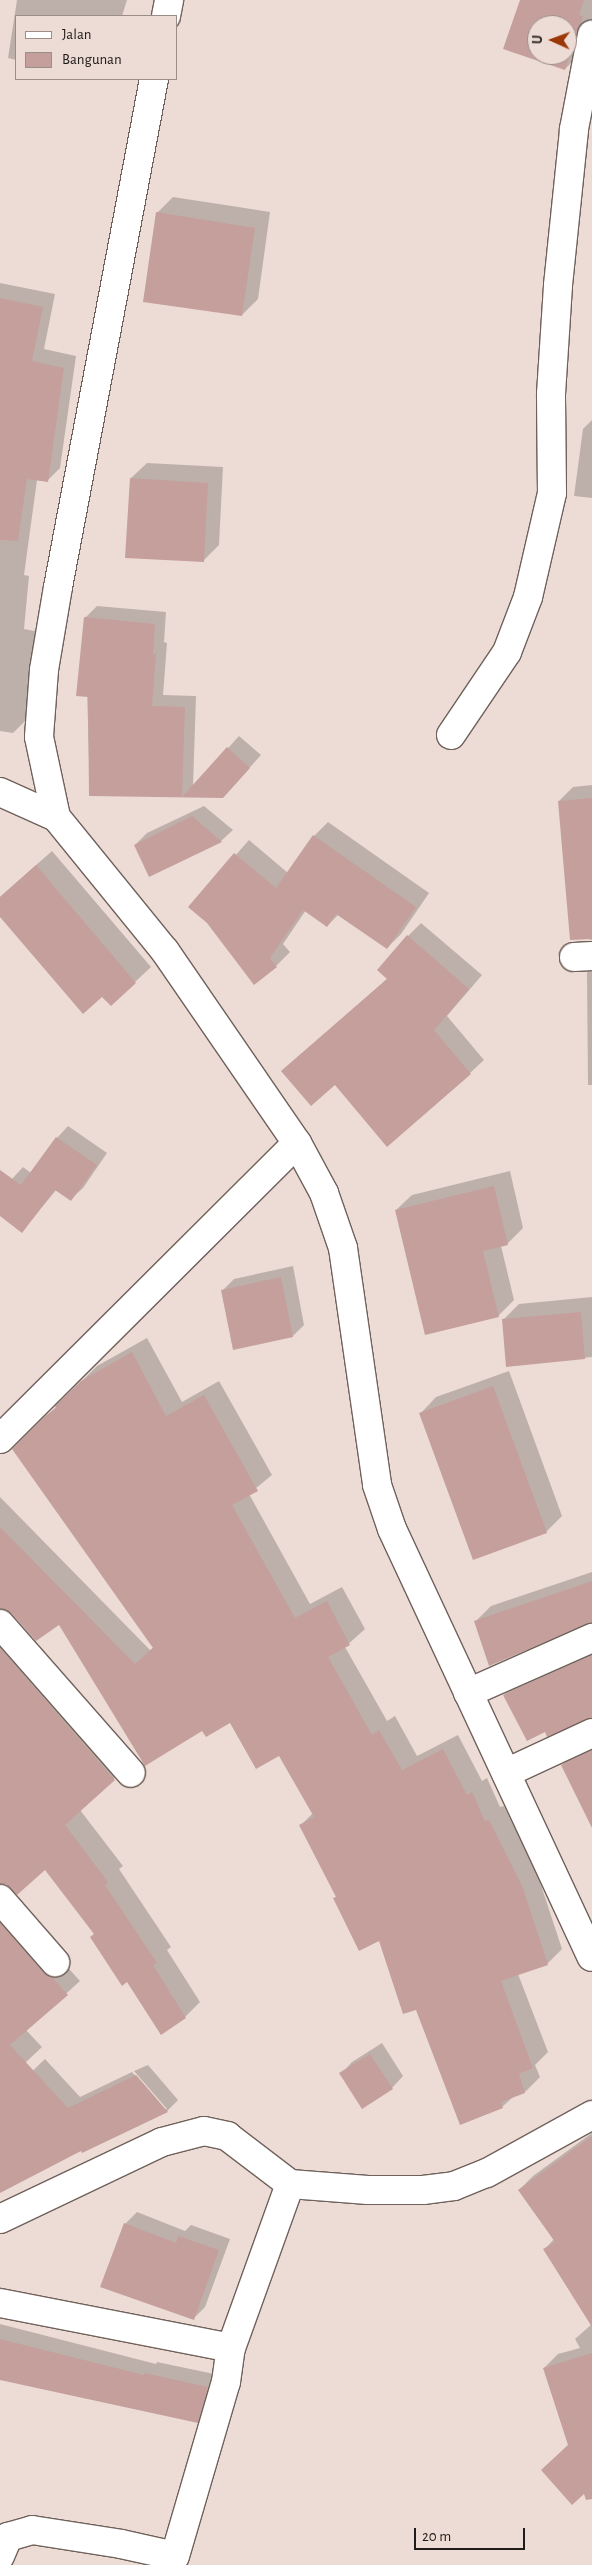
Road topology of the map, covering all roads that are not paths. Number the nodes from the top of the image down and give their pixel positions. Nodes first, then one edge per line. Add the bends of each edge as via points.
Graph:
1 (169, 0) edge
2 (166, 15) edge
3 (592, 35) edge
4 (154, 80) edge
5 (451, 735) dead end
6 (0, 792) edge
7 (56, 817) junction
8 (296, 1143) junction
9 (0, 1439) edge
10 (0, 1624) edge
11 (592, 1638) edge
12 (468, 1693) junction
13 (592, 1733) edge
14 (131, 1772) dead end
15 (506, 1773) junction
16 (0, 1899) edge
17 (592, 1957) edge
18 (55, 1962) dead end
19 (592, 2115) edge
20 (290, 2184) junction
21 (0, 2219) edge
22 (0, 2304) edge
23 (231, 2348) junction
24 (0, 2556) edge
25 (174, 2561) edge

1 - 2 street
3 - 5 street via 574,129 558,285 551,394 552,493 528,597 507,652
4 - 7 street via 44,670 39,737
6 - 7 street
7 - 8 street via 165,952
8 - 9 street
8 - 12 street via 324,1193 343,1248 377,1485 392,1529
10 - 14 street
11 - 12 street
12 - 15 street
13 - 15 street
15 - 17 street
16 - 18 street
19 - 20 street via 487,2173 454,2186 377,2190
20 - 21 street via 228,2136 204,2130 146,2149
20 - 23 street
22 - 23 street
23 - 25 street via 226,2382
24 - 25 street via 8,2537 32,2530 121,2544

